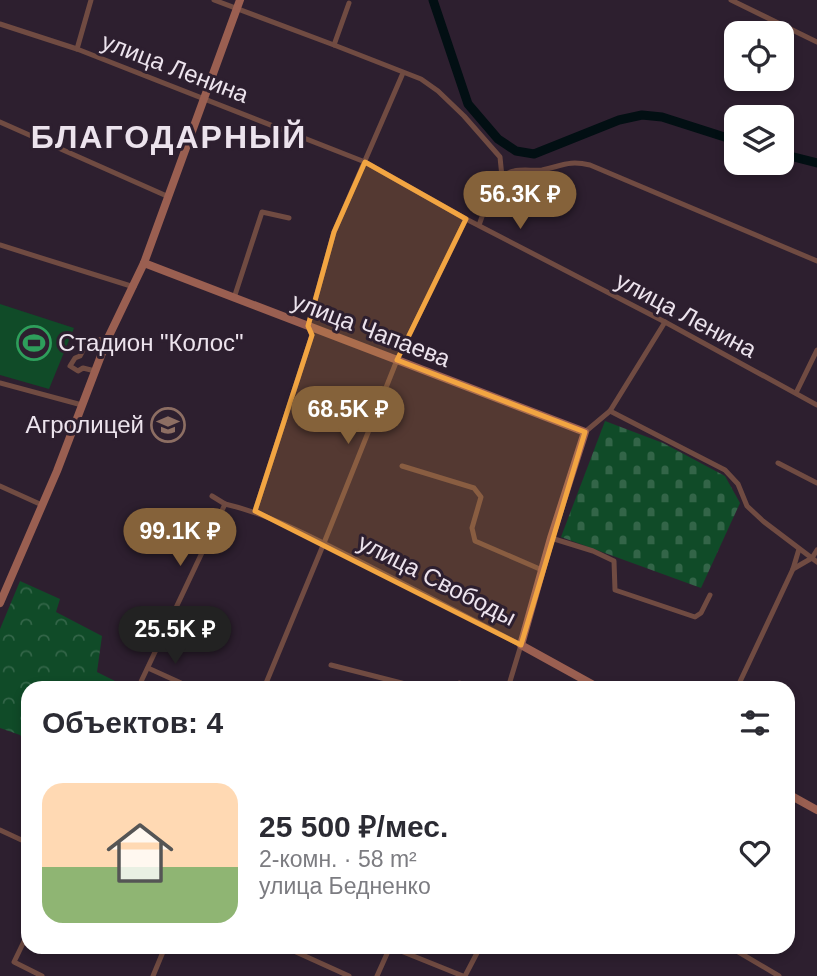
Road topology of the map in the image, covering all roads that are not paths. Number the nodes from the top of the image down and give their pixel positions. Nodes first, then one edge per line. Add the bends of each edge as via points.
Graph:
1 (91, 0) edge
2 (214, 0) edge
3 (731, 0) edge
4 (349, 3) dead end
5 (238, 4) edge
6 (0, 24) edge
7 (817, 42) edge
8 (334, 45) junction
9 (77, 49) junction
10 (403, 73) junction
11 (205, 99) junction
12 (0, 122) edge
13 (365, 162) junction
14 (502, 177) junction
15 (169, 197) junction
16 (289, 218) dead end
17 (466, 219) junction
18 (479, 225) junction
19 (0, 245) edge
20 (817, 261) edge
21 (144, 264) junction
22 (134, 287) junction
23 (234, 298) junction
24 (665, 322) junction
25 (308, 326) junction
26 (107, 340) junction
27 (817, 350) edge
28 (397, 360) junction
29 (95, 370) junction
30 (0, 383) edge
31 (796, 393) junction
32 (82, 405) junction
33 (817, 405) edge
34 (610, 411) junction
35 (585, 432) junction
36 (778, 463) dead end
37 (402, 466) dead end
38 (817, 483) edge
39 (0, 486) edge
40 (212, 496) dead end
41 (225, 504) junction
42 (41, 505) junction
43 (255, 511) junction
44 (551, 538) junction
45 (324, 543) junction
46 (799, 549) junction
47 (817, 550) edge
48 (815, 560) edge
49 (793, 569) junction
50 (542, 570) junction
51 (710, 595) dead end
52 (0, 603) edge
53 (521, 645) junction
54 (331, 665) dead end
55 (148, 668) junction
56 (142, 681) edge
57 (177, 681) edge
58 (267, 681) edge
59 (394, 681) edge
60 (510, 681) edge
61 (586, 681) edge
62 (740, 681) edge
63 (795, 798) edge
64 (817, 810) edge
65 (0, 830) edge
66 (21, 840) edge
67 (21, 948) edge
68 (162, 954) edge
69 (300, 954) edge
70 (388, 954) edge
71 (409, 954) edge
72 (476, 954) edge
73 (742, 954) edge
74 (42, 976) edge
75 (153, 976) edge
76 (349, 976) edge
77 (377, 976) edge
78 (464, 976) edge
79 (779, 976) edge

1 - 9 street
2 - 5 street
3 - 7 street
4 - 8 street
5 - 8 street
5 - 11 main road
6 - 9 street, улица Ленина
8 - 10 street
9 - 11 street, улица Ленина
10 - 13 street
10 - 14 street via 421,79 464,116 500,157
11 - 13 street, улица Ленина
11 - 15 main road
12 - 15 street
13 - 17 street, улица Ленина
13 - 25 street via 334,232
14 - 18 street
14 - 20 street via 512,171 540,170 573,161 590,165
15 - 21 main road
16 - 23 street via 262,212
17 - 18 street, улица Ленина
17 - 28 street
18 - 24 street, улица Ленина
19 - 22 street
21 - 22 main road
21 - 23 main road, улица Чапаева
22 - 26 main road
23 - 25 main road, улица Чапаева
24 - 31 street, улица Ленина
24 - 34 street
25 - 28 main road, улица Чапаева
25 - 43 street via 312,335
26 - 29 main road
26 - 29 street via 89,339 70,366 78,371
27 - 31 street
28 - 35 main road, улица Чапаева
28 - 45 street
29 - 32 main road
30 - 32 street
31 - 33 street, улица Ленина
32 - 42 main road
34 - 35 street
34 - 46 street via 725,470 738,484 747,506
35 - 44 main road
36 - 38 street
37 - 50 street via 474,488 481,497 472,528 475,541
39 - 42 street
40 - 41 street
41 - 43 street, улица Свободы
41 - 55 street
42 - 52 main road
43 - 45 street, улица Свободы
44 - 50 main road
44 - 51 street via 614,561 615,590 642,600 695,617
45 - 53 street, улица Свободы
45 - 58 street
46 - 48 street
46 - 49 street
47 - 48 street
48 - 49 street
49 - 62 street
50 - 53 main road
53 - 60 street
53 - 61 main road, улица Свободы
54 - 59 street
55 - 56 street
55 - 57 street
63 - 64 main road
65 - 66 street
67 - 74 street via 14,962
68 - 75 street
69 - 76 street
70 - 77 street
71 - 78 street
72 - 78 street
73 - 79 street

